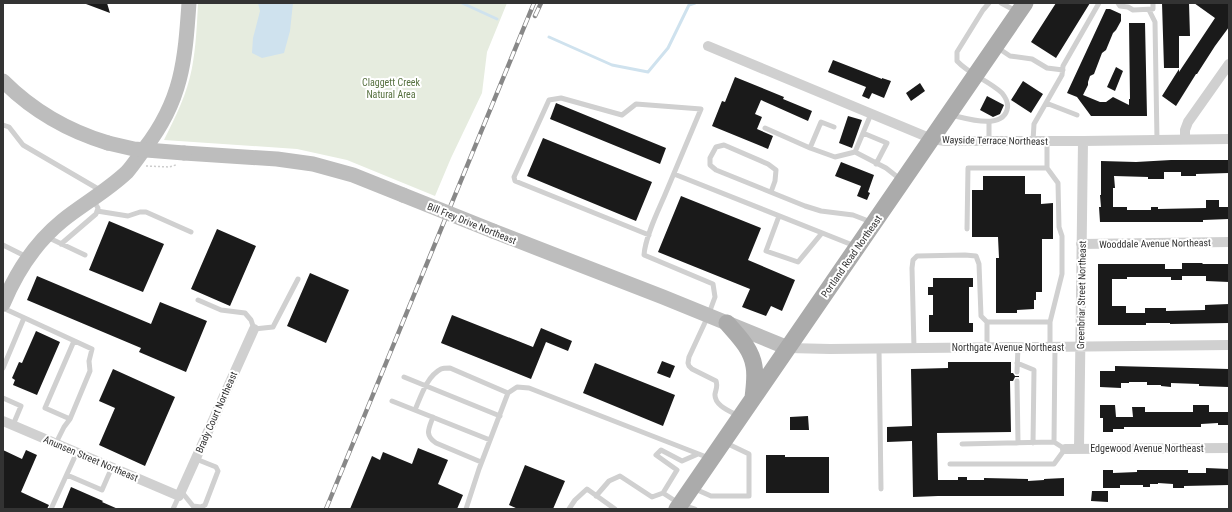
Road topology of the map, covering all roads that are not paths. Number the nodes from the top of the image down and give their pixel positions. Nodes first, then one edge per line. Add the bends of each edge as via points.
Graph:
1 (189, 3) edge
2 (989, 3) edge
3 (1001, 3) edge
4 (1099, 3) edge
5 (1118, 3) edge
6 (1153, 3) edge
7 (1022, 8) edge
8 (1149, 10) junction
9 (708, 46) dead end
10 (995, 46) junction
11 (1229, 64) edge
12 (1063, 70) junction
13 (975, 75) junction
14 (3, 81) edge
15 (1046, 103) junction
16 (871, 114) junction
17 (948, 115) junction
18 (1077, 115) dead end
19 (989, 122) junction
20 (3, 125) edge
21 (834, 127) dead end
22 (765, 128) dead end
23 (863, 133) junction
24 (932, 139) junction
25 (1185, 139) junction
26 (1229, 139) edge
27 (1157, 140) junction
28 (989, 141) junction
29 (1033, 141) junction
30 (1047, 141) junction
31 (1083, 141) junction
32 (810, 148) junction
33 (855, 152) junction
34 (876, 164) junction
35 (1047, 168) junction
36 (674, 174) junction
37 (903, 181) junction
38 (770, 192) junction
39 (95, 201) junction
40 (779, 216) junction
41 (874, 223) junction
42 (967, 230) dead end
43 (192, 232) dead end
44 (822, 233) junction
45 (649, 235) junction
46 (46, 236) junction
47 (1229, 242) edge
48 (61, 244) junction
49 (1082, 244) junction
50 (3, 245) edge
51 (857, 247) junction
52 (85, 255) dead end
53 (28, 258) junction
54 (298, 279) dead end
55 (198, 300) dead end
56 (3, 304) edge
57 (3, 308) edge
58 (708, 316) junction
59 (24, 318) junction
60 (987, 322) junction
61 (1050, 322) junction
62 (727, 323) junction
63 (254, 329) junction
64 (74, 341) junction
65 (1229, 345) edge
66 (1018, 347) junction
67 (1053, 347) junction
68 (1080, 347) junction
69 (788, 348) junction
70 (914, 348) junction
71 (987, 348) junction
72 (879, 349) junction
73 (1017, 363) junction
74 (3, 368) edge
75 (1017, 372) dead end
76 (404, 377) dead end
77 (1017, 381) dead end
78 (426, 386) junction
79 (508, 393) junction
80 (3, 398) edge
81 (753, 398) junction
82 (392, 401) dead end
83 (415, 410) junction
84 (500, 416) junction
85 (433, 417) junction
86 (740, 417) junction
87 (70, 419) junction
88 (8, 423) edge
89 (490, 440) junction
90 (723, 442) junction
91 (1054, 442) junction
92 (56, 443) junction
93 (1018, 443) junction
94 (1033, 443) junction
95 (962, 444) dead end
96 (1229, 448) edge
97 (1079, 449) junction
98 (1065, 450) junction
99 (78, 452) junction
100 (704, 456) junction
101 (196, 458) junction
102 (481, 462) junction
103 (950, 464) dead end
104 (112, 467) junction
105 (67, 475) junction
106 (692, 487) junction
107 (881, 489) dead end
108 (180, 493) junction
109 (663, 494) junction
110 (596, 496) junction
111 (684, 507) edge
112 (51, 509) edge
113 (173, 509) edge
114 (466, 509) edge
115 (569, 509) edge
116 (615, 509) edge

1 - 39 street via 184,60 170,108 157,133 132,165
2 - 13 lane via 982,10 957,52 957,61 964,70
3 - 7 lane
4 - 12 lane
5 - 8 lane via 1133,10
6 - 8 lane via 1153,9
7 - 10 main road, Portland Road Northeast
8 - 27 lane via 1155,22
9 - 16 street, Wayside Terrace Northeast
10 - 12 lane via 1010,56
10 - 13 main road, Portland Road Northeast
11 - 25 street via 1188,122
12 - 15 lane
13 - 17 main road, Portland Road Northeast
13 - 19 lane via 1005,97 1007,102 1008,108 1002,118
14 - 58 street, Bill Frey Drive Northeast, bridge via 25,102 54,121 108,143 180,159 277,159 313,164 353,175
15 - 18 lane
15 - 29 lane via 1034,124
16 - 23 lane
16 - 24 street, Wayside Terrace Northeast
17 - 19 lane
17 - 24 main road, Portland Road Northeast
19 - 28 lane
20 - 39 lane via 9,127 23,145
21 - 32 lane via 821,122
22 - 32 lane
23 - 33 lane
23 - 34 lane via 887,143
24 - 28 street, Wayside Terrace Northeast
24 - 37 main road, Portland Road Northeast
25 - 26 street, Wayside Terrace Northeast
25 - 27 street, Wayside Terrace Northeast
27 - 31 street, Wayside Terrace Northeast
28 - 29 street, Wayside Terrace Northeast
29 - 30 street, Wayside Terrace Northeast
30 - 31 street, Wayside Terrace Northeast
30 - 35 lane
31 - 49 street, Greenbriar Street Northeast
32 - 33 lane via 836,157
33 - 34 lane
34 - 37 lane
35 - 42 lane via 968,168
35 - 61 lane via 1058,183 1059,227 1062,236 1062,274
36 - 40 lane
36 - 45 lane
36 - 45 lane via 701,109 636,104 622,115 561,98 549,100 514,177 515,181
37 - 41 main road, Portland Road Northeast
38 - 38 lane via 776,170 724,145 716,147 710,158 710,165 716,170
38 - 41 lane via 815,209 853,215
39 - 43 lane via 128,216 146,212
39 - 46 street via 61,222
39 - 48 lane via 96,214
40 - 44 lane
40 - 44 lane via 766,251 798,262
41 - 51 main road, Portland Road Northeast
44 - 51 lane
45 - 58 lane via 644,255 713,284 715,297
46 - 48 lane
46 - 53 street
47 - 49 street, Wooddale Avenue Northeast
48 - 52 lane
49 - 68 street, Greenbriar Street Northeast
50 - 53 lane
51 - 69 main road, Portland Road Northeast
53 - 56 street
54 - 63 lane via 273,327
55 - 63 lane via 221,310 245,313
57 - 59 lane
58 - 62 street, Bill Frey Drive Northeast
58 - 86 lane via 688,363 716,381 717,402
59 - 64 lane
59 - 74 lane
60 - 61 lane
60 - 70 lane via 981,316 979,264 976,256 917,256 912,268
60 - 71 lane
61 - 67 lane
62 - 69 street, Bill Frey Drive Northeast
62 - 81 main road via 750,353 755,371
63 - 101 street, Brady Court Northeast
64 - 87 lane via 92,349 90,371
64 - 87 lane via 45,408
65 - 68 street, Northgate Avenue Northeast
66 - 67 street, Northgate Avenue Northeast
66 - 71 street, Northgate Avenue Northeast
66 - 73 lane
67 - 68 street, Northgate Avenue Northeast
67 - 91 lane
68 - 97 street, Greenbriar Street Northeast
69 - 72 street, Northgate Avenue Northeast
69 - 81 main road, Portland Road Northeast
70 - 71 street, Northgate Avenue Northeast
70 - 72 street, Northgate Avenue Northeast
72 - 107 lane
73 - 75 lane
73 - 94 lane via 1034,370
76 - 78 lane
77 - 93 lane
78 - 79 lane via 441,368 450,368
78 - 83 lane
78 - 84 lane
79 - 84 lane
79 - 100 lane via 517,388 529,388
80 - 88 lane via 21,406
81 - 86 main road, Portland Road Northeast
82 - 83 lane
83 - 85 lane
84 - 89 lane
85 - 89 lane
85 - 102 lane via 428,435 431,440
86 - 90 main road, Portland Road Northeast
87 - 92 lane
88 - 92 street, Anunsen Street Northeast
89 - 102 lane
90 - 100 main road, Portland Road Northeast
90 - 106 lane via 750,454 749,496 711,496
91 - 94 lane
91 - 98 lane
92 - 99 street, Anunsen Street Northeast
93 - 94 lane
93 - 95 lane
96 - 97 street, Edgewood Avenue Northeast
97 - 98 street, Edgewood Avenue Northeast
98 - 103 lane via 1054,464
99 - 104 street, Anunsen Street Northeast
99 - 105 lane
100 - 106 main road, Portland Road Northeast
100 - 109 lane via 682,461 661,450 656,455 677,470
101 - 108 street, Brady Court Northeast
101 - 108 lane via 216,467 218,471 205,505 193,506
102 - 114 lane
104 - 105 lane via 102,490
104 - 108 street, Anunsen Street Northeast
105 - 112 lane
106 - 111 main road, Portland Road Northeast
108 - 113 lane
109 - 110 lane via 652,497 620,476 609,481
109 - 111 lane
110 - 115 lane via 587,489
110 - 116 lane

